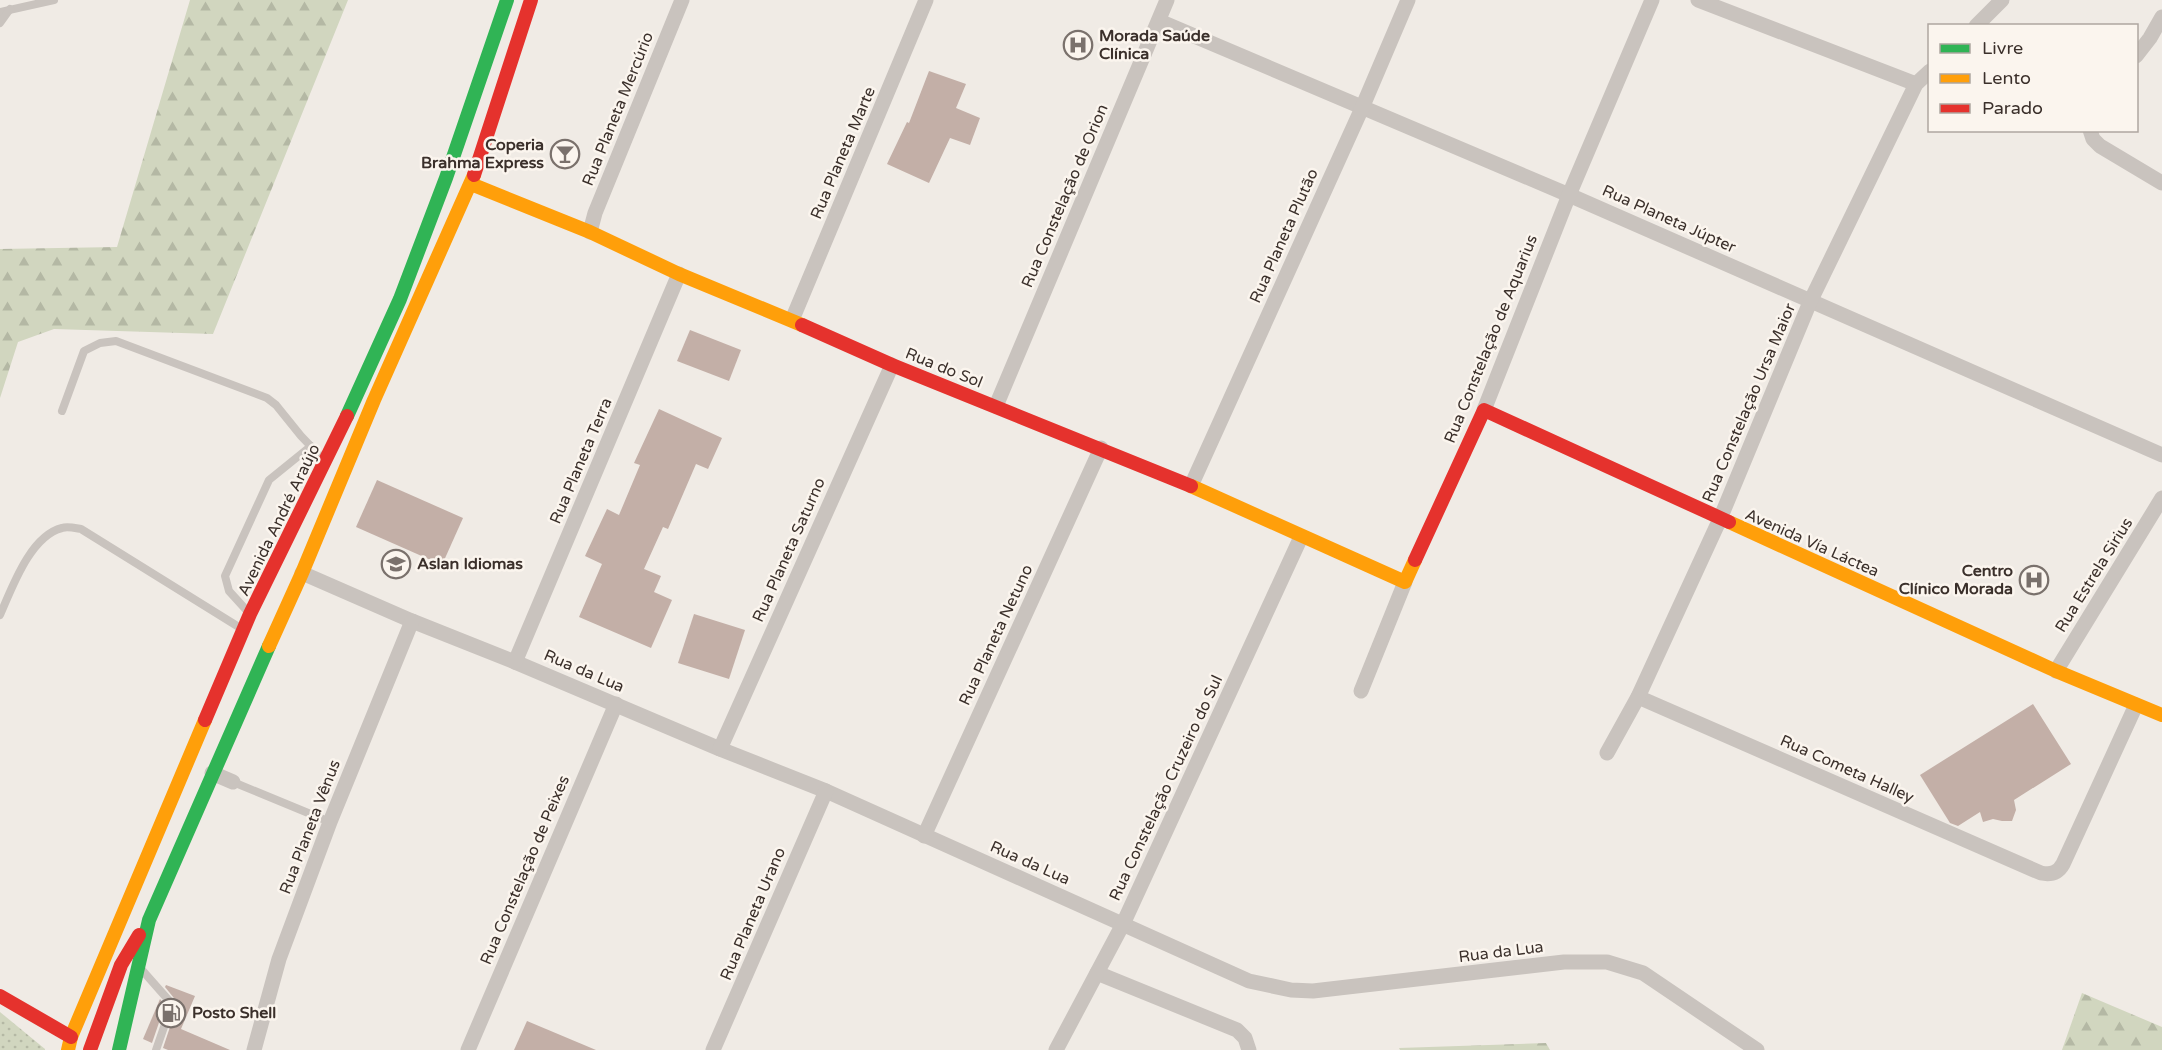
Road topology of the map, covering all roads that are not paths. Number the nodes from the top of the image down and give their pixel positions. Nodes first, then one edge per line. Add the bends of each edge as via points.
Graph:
1 (54, 0) edge
2 (507, 0) edge
3 (531, 0) edge
4 (682, 0) edge
5 (926, 0) edge
6 (1167, 0) edge
7 (1408, 0) edge
8 (1652, 0) edge
9 (1698, 0) edge
10 (2002, 0) edge
11 (10, 9) junction
12 (0, 12) edge
13 (2162, 17) edge
14 (1159, 21) junction
15 (0, 23) edge
16 (1978, 24) edge
17 (2138, 53) edge
18 (1928, 72) edge
19 (1916, 84) junction
20 (1362, 108) junction
21 (2091, 132) edge
22 (2162, 183) edge
23 (471, 184) junction
24 (1569, 195) junction
25 (590, 232) junction
26 (679, 273) junction
27 (1810, 302) junction
28 (792, 320) junction
29 (892, 365) junction
30 (996, 406) junction
31 (1484, 410) junction
32 (62, 411) dead end
33 (311, 446) junction
34 (1101, 448) junction
35 (2162, 455) edge
36 (326, 462) junction
37 (1191, 486) junction
38 (2162, 498) edge
39 (1720, 519) junction
40 (1301, 537) junction
41 (302, 573) junction
42 (1405, 582) junction
43 (250, 614) junction
44 (0, 615) edge
45 (412, 621) junction
46 (243, 630) junction
47 (515, 662) junction
48 (2056, 671) junction
49 (1361, 691) dead end
50 (1638, 697) junction
51 (616, 704) junction
52 (2136, 705) junction
53 (2162, 715) edge
54 (720, 749) junction
55 (1607, 753) dead end
56 (212, 773) junction
57 (233, 782) joint
58 (826, 791) junction
59 (330, 822) junction
60 (924, 836) junction
61 (149, 920) junction
62 (1123, 924) junction
63 (138, 966) junction
64 (1097, 973) junction
65 (0, 996) edge
66 (69, 1044) edge
67 (90, 1050) edge
68 (119, 1050) edge
69 (156, 1050) edge
70 (254, 1050) edge
71 (468, 1050) edge
72 (713, 1050) edge
73 (1056, 1050) edge
74 (1249, 1050) edge
75 (1757, 1050) edge

1 - 11 lane
2 - 36 main road, Avenida André Araújo via 400,299
3 - 23 main road
4 - 25 street, Rua Planeta Mercúrio
5 - 28 street, Rua Planeta Marte
6 - 14 street, Rua Constelação de Orion
7 - 20 street, Rua Planeta Plutão
8 - 24 street, Rua Constelação de Aquarius
9 - 19 street
10 - 16 street
11 - 12 lane
11 - 15 lane
13 - 17 street
14 - 20 street, Rua Planeta Júpter
14 - 30 street, Rua Constelação de Orion
18 - 19 street, Rua Constelação Ursa Maior
19 - 27 street, Rua Constelação Ursa Maior
20 - 24 street, Rua Planeta Júpter
20 - 37 street, Rua Planeta Plutão
21 - 22 street via 2100,146
23 - 25 main road, Rua do Sol
23 - 41 main road
24 - 27 street, Rua Planeta Júpter
24 - 31 street, Rua Constelação de Aquarius
25 - 26 main road, Rua do Sol
26 - 28 main road, Rua do Sol
26 - 47 street, Rua Planeta Terra
27 - 35 street, Rua Planeta Júpter
27 - 39 street, Rua Constelação Ursa Maior
28 - 29 main road, Rua do Sol
29 - 30 main road, Rua do Sol
29 - 54 street, Rua Planeta Saturno
30 - 34 main road, Rua do Sol
31 - 39 main road, Avenida Vía Láctea
31 - 42 main road, Rua Constelação de Aquarius
32 - 33 lane via 84,351 116,341 267,398
33 - 36 lane
33 - 43 lane via 269,480 225,576 229,591
34 - 37 main road, Rua do Sol
34 - 60 street, Rua Planeta Netuno
36 - 43 main road, Avenida André Araújo
37 - 40 main road, Rua do Sol
38 - 48 street, Rua Estrela Sirius
39 - 48 main road, Avenida Vía Láctea
39 - 50 street, Rua Constelação Ursa Maior
40 - 42 main road, Rua do Sol
40 - 62 street, Rua Constelação Cruzeiro do Sul
41 - 45 street, Rua da Lua
41 - 56 main road
42 - 49 street, Rua Constelação de Aquarius
43 - 46 main road, Avenida André Araújo
44 - 46 lane via 21,570 42,538 62,527 81,529
45 - 47 street, Rua da Lua
45 - 59 street, Rua Planeta Vênus
46 - 66 main road, Avenida André Araújo
47 - 51 street, Rua da Lua
48 - 52 main road, Avenida Vía Láctea
50 - 52 street, Rua Cometa Halley via 2041,873 2055,873 2063,864
50 - 55 street, Rua Constelação Ursa Maior
51 - 54 street, Rua da Lua
51 - 71 street, Rua Constelação de Peixes
52 - 53 main road, Avenida Vía Láctea
54 - 58 street, Rua da Lua
56 - 57 street
56 - 61 main road
57 - 59 lane
58 - 60 street, Rua da Lua
58 - 72 street, Rua Planeta Urano
59 - 70 street, Rua Planeta Vênus via 279,959
60 - 62 street, Rua da Lua
61 - 63 main road
61 - 67 main road via 121,965
62 - 64 street, Rua Constelação Cruzeiro do Sul
62 - 75 street, Rua da Lua via 1249,981 1291,990 1342,988 1564,962 1608,962 1643,973
63 - 68 main road
63 - 69 lane via 172,1004
64 - 73 street, Rua Constelação Cruzeiro do Sul
64 - 74 street via 1236,1030 1245,1038
65 - 66 main road

